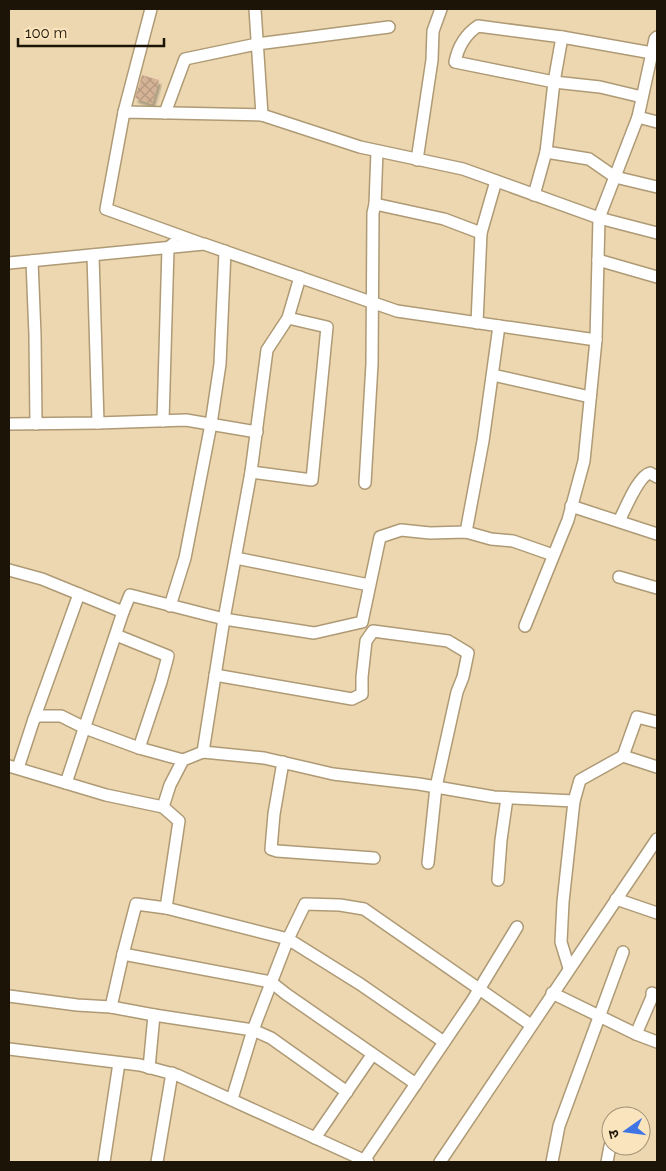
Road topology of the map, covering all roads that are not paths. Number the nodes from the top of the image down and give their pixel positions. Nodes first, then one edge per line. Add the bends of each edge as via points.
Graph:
1 (151, 9) edge
2 (255, 9) edge
3 (442, 9) edge
4 (389, 27) dead end
5 (562, 37) junction
6 (657, 38) edge
7 (257, 44) junction
8 (652, 53) junction
9 (554, 82) junction
10 (642, 97) junction
11 (124, 112) junction
12 (165, 113) junction
13 (262, 115) junction
14 (638, 117) junction
15 (657, 122) edge
16 (377, 151) junction
17 (546, 152) junction
18 (417, 160) junction
19 (615, 177) junction
20 (496, 181) junction
21 (657, 187) edge
22 (534, 195) junction
23 (375, 204) junction
24 (599, 218) junction
25 (480, 233) junction
26 (657, 233) edge
27 (182, 236) junction
28 (204, 244) junction
29 (168, 248) junction
30 (224, 251) junction
31 (93, 255) junction
32 (598, 260) junction
33 (32, 261) junction
34 (9, 263) edge
35 (300, 277) junction
36 (657, 277) edge
37 (371, 302) junction
38 (288, 318) junction
39 (477, 323) junction
40 (499, 326) junction
41 (596, 340) junction
42 (493, 375) junction
43 (590, 397) junction
44 (163, 421) junction
45 (98, 423) junction
46 (9, 424) edge
47 (36, 424) junction
48 (211, 424) junction
49 (256, 432) junction
50 (251, 472) junction
51 (657, 477) edge
52 (365, 483) dead end
53 (572, 506) junction
54 (619, 521) junction
55 (466, 532) junction
56 (657, 534) edge
57 (553, 555) junction
58 (236, 558) junction
59 (9, 570) edge
60 (619, 577) dead end
61 (369, 585) junction
62 (657, 588) edge
63 (79, 594) junction
64 (170, 606) junction
65 (123, 612) junction
66 (224, 619) junction
67 (524, 626) dead end
68 (116, 635) junction
69 (215, 675) junction
70 (34, 719) junction
71 (657, 722) edge
72 (85, 728) junction
73 (139, 748) junction
74 (203, 752) junction
75 (623, 756) junction
76 (183, 760) junction
77 (282, 762) junction
78 (657, 766) edge
79 (13, 767) edge
80 (66, 783) junction
81 (436, 787) junction
82 (507, 798) junction
83 (574, 801) junction
84 (164, 807) junction
85 (657, 839) edge
86 (646, 856) junction
87 (374, 858) dead end
88 (657, 861) edge
89 (428, 863) dead end
90 (498, 880) dead end
91 (616, 899) junction
92 (166, 908) junction
93 (657, 914) edge
94 (517, 927) dead end
95 (288, 939) junction
96 (623, 952) dead end
97 (123, 954) junction
98 (569, 968) junction
99 (271, 982) junction
100 (479, 990) junction
101 (552, 993) junction
102 (652, 993) dead end
103 (9, 996) edge
104 (111, 1007) junction
105 (154, 1015) junction
106 (599, 1016) junction
107 (531, 1025) junction
108 (253, 1030) junction
109 (636, 1034) junction
110 (444, 1042) junction
111 (657, 1042) edge
112 (9, 1049) edge
113 (372, 1055) junction
114 (118, 1063) junction
115 (149, 1068) junction
116 (172, 1074) junction
117 (416, 1084) junction
118 (347, 1092) junction
119 (232, 1099) junction
120 (315, 1138) junction
121 (104, 1162) edge
122 (157, 1162) edge
123 (365, 1162) edge
124 (440, 1162) edge
125 (552, 1162) edge

1 - 11 street
2 - 7 street
3 - 18 street via 433,31 432,60
4 - 7 street
5 - 8 street
5 - 9 street
5 - 9 street via 478,26 469,32 454,62
6 - 8 street
7 - 12 street via 185,58
7 - 13 street
8 - 10 street
9 - 10 street via 600,87
9 - 17 street
10 - 14 street
11 - 12 street
11 - 27 street via 106,209
12 - 13 street
13 - 16 street
14 - 15 street
14 - 19 street
16 - 18 street
16 - 23 street
17 - 19 street via 589,160
17 - 22 street
18 - 20 street via 463,169
19 - 21 street
19 - 24 street
20 - 22 street
20 - 25 street
22 - 24 street
23 - 25 street via 444,219
23 - 37 street
24 - 26 street
24 - 32 street
25 - 39 street
27 - 28 street
27 - 29 street
28 - 29 street
28 - 30 street
29 - 31 street
29 - 44 street
30 - 35 street
30 - 48 street via 220,364
31 - 33 street
31 - 45 street
32 - 36 street
32 - 41 street
33 - 34 street
33 - 47 street
35 - 37 street
35 - 38 street
37 - 39 street via 397,311
37 - 52 street via 372,364
38 - 49 street via 267,350
38 - 50 street via 327,327 312,480
39 - 40 street
40 - 41 street
40 - 42 street
41 - 43 street
42 - 43 street
42 - 55 street
43 - 53 street via 584,461
44 - 45 street
44 - 48 street
45 - 47 street
46 - 47 street
48 - 49 street
48 - 64 street via 185,558
49 - 50 street
50 - 58 street
51 - 54 street via 650,473 640,480
53 - 54 street
53 - 57 street
54 - 56 street
55 - 57 street via 513,541
55 - 61 street via 401,530 380,537
57 - 67 street
58 - 61 street
58 - 66 street
59 - 63 street
60 - 62 street
61 - 66 street via 362,622 314,633
63 - 65 street
63 - 70 street
64 - 65 street via 130,595
64 - 66 street
65 - 68 street
66 - 69 street
68 - 72 street
68 - 73 street via 168,656
69 - 74 street
69 - 81 street via 352,699 362,694 366,641 373,630 448,641 468,653
70 - 72 street via 38,716 61,716
70 - 79 street
71 - 75 street via 637,716
72 - 73 street
72 - 80 street
73 - 76 street
74 - 76 street
74 - 77 street
75 - 78 street
75 - 83 street via 580,780
76 - 84 street via 170,785
77 - 81 street via 333,774
77 - 87 street via 270,849
79 - 80 street
80 - 84 street
81 - 82 street
81 - 89 street
82 - 83 street
82 - 90 street
83 - 98 street via 563,902 562,942
84 - 92 street via 179,821
85 - 86 street
86 - 88 street
86 - 91 street
91 - 93 street
91 - 98 street
92 - 95 street
92 - 97 street via 136,904
94 - 100 street
95 - 99 street
95 - 100 street via 305,904 340,904 364,909
95 - 110 street
96 - 106 street
97 - 99 street
97 - 104 street
98 - 101 street
99 - 108 street
99 - 113 street
100 - 107 street
100 - 110 street
101 - 106 street
101 - 107 street
102 - 109 street
103 - 104 street
104 - 105 street
105 - 108 street
105 - 115 street
106 - 109 street
106 - 125 street via 559,1126
107 - 124 street
108 - 118 street via 271,1038
108 - 119 street
109 - 111 street
110 - 117 street
112 - 114 street
113 - 117 street
113 - 118 street
114 - 115 street
114 - 121 street
115 - 116 street
116 - 119 street
116 - 122 street
117 - 123 street
118 - 120 street
119 - 120 street
120 - 123 street

